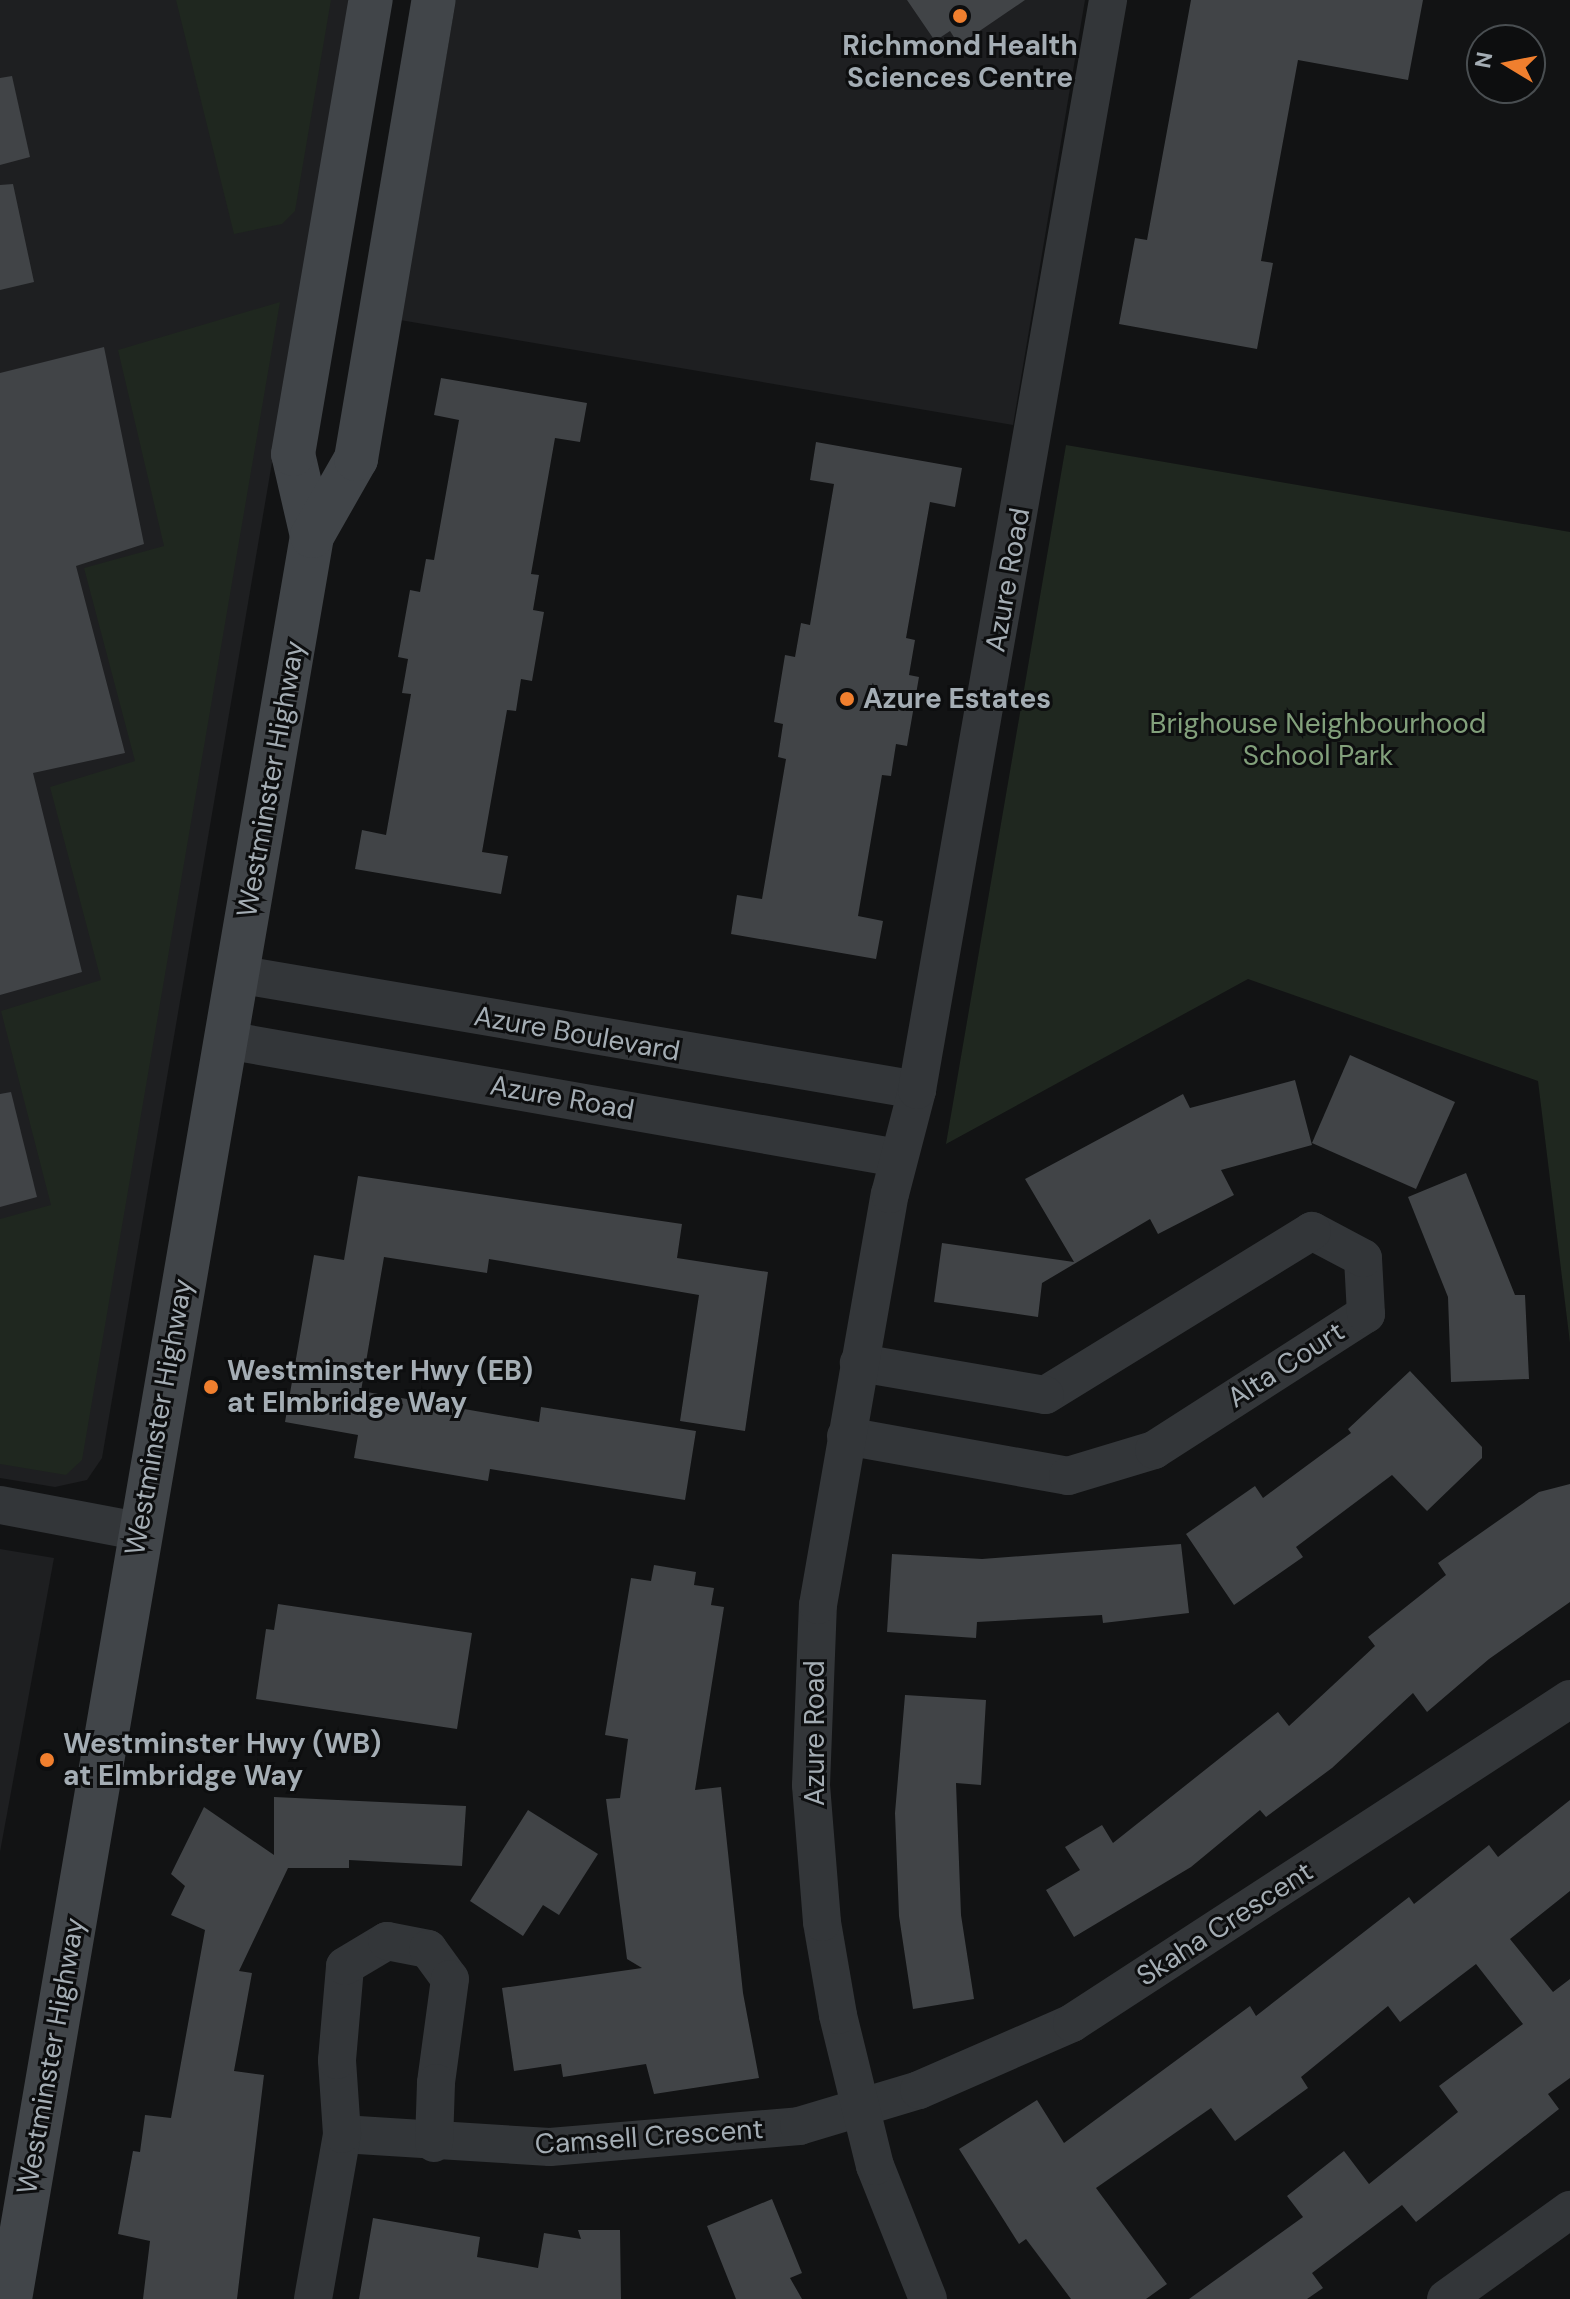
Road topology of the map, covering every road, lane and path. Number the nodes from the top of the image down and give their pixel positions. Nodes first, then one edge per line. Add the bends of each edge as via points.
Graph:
1 (371, 0) edge
2 (434, 0) edge
3 (1108, 0) edge
4 (312, 536) junction
5 (237, 974) junction
6 (226, 1040) junction
7 (917, 1090) junction
8 (898, 1158) junction
9 (859, 1363) junction
10 (846, 1436) junction
11 (0, 1505) edge
12 (138, 1531) junction
13 (1570, 1699) edge
14 (860, 2109) junction
15 (342, 2134) junction
16 (434, 2143) junction
17 (1570, 2210) edge
18 (10, 2299) edge
19 (313, 2299) edge
20 (928, 2299) edge
21 (1446, 2299) edge

1 - 4 main road, Westminster Highway via 293,454
2 - 4 main road, Westminster Highway via 356,459
3 - 7 street, Azure Road
4 - 5 main road, Westminster Highway
5 - 6 main road, Westminster Highway
5 - 7 street, Azure Boulevard
6 - 8 street, Azure Road
6 - 12 main road, Westminster Highway
7 - 8 street, Azure Road
8 - 9 street, Azure Road
9 - 10 street, Azure Road
9 - 10 street, Alta Court via 1045,1395 1312,1231 1363,1258 1366,1314 1154,1450 1068,1476
10 - 14 street, Azure Road via 818,1605 811,1785 822,1922
11 - 12 street
12 - 18 main road, Westminster Highway
13 - 14 street, Skaha Crescent via 1072,2023 968,2071
14 - 16 street, Camsell Crescent via 799,2126 692,2136 550,2147
14 - 20 street, Azure Road via 875,2166
15 - 16 street, Camsell Crescent
15 - 16 street via 337,2060 345,1966 387,1941 428,1949 450,1979
15 - 19 street
17 - 21 street

